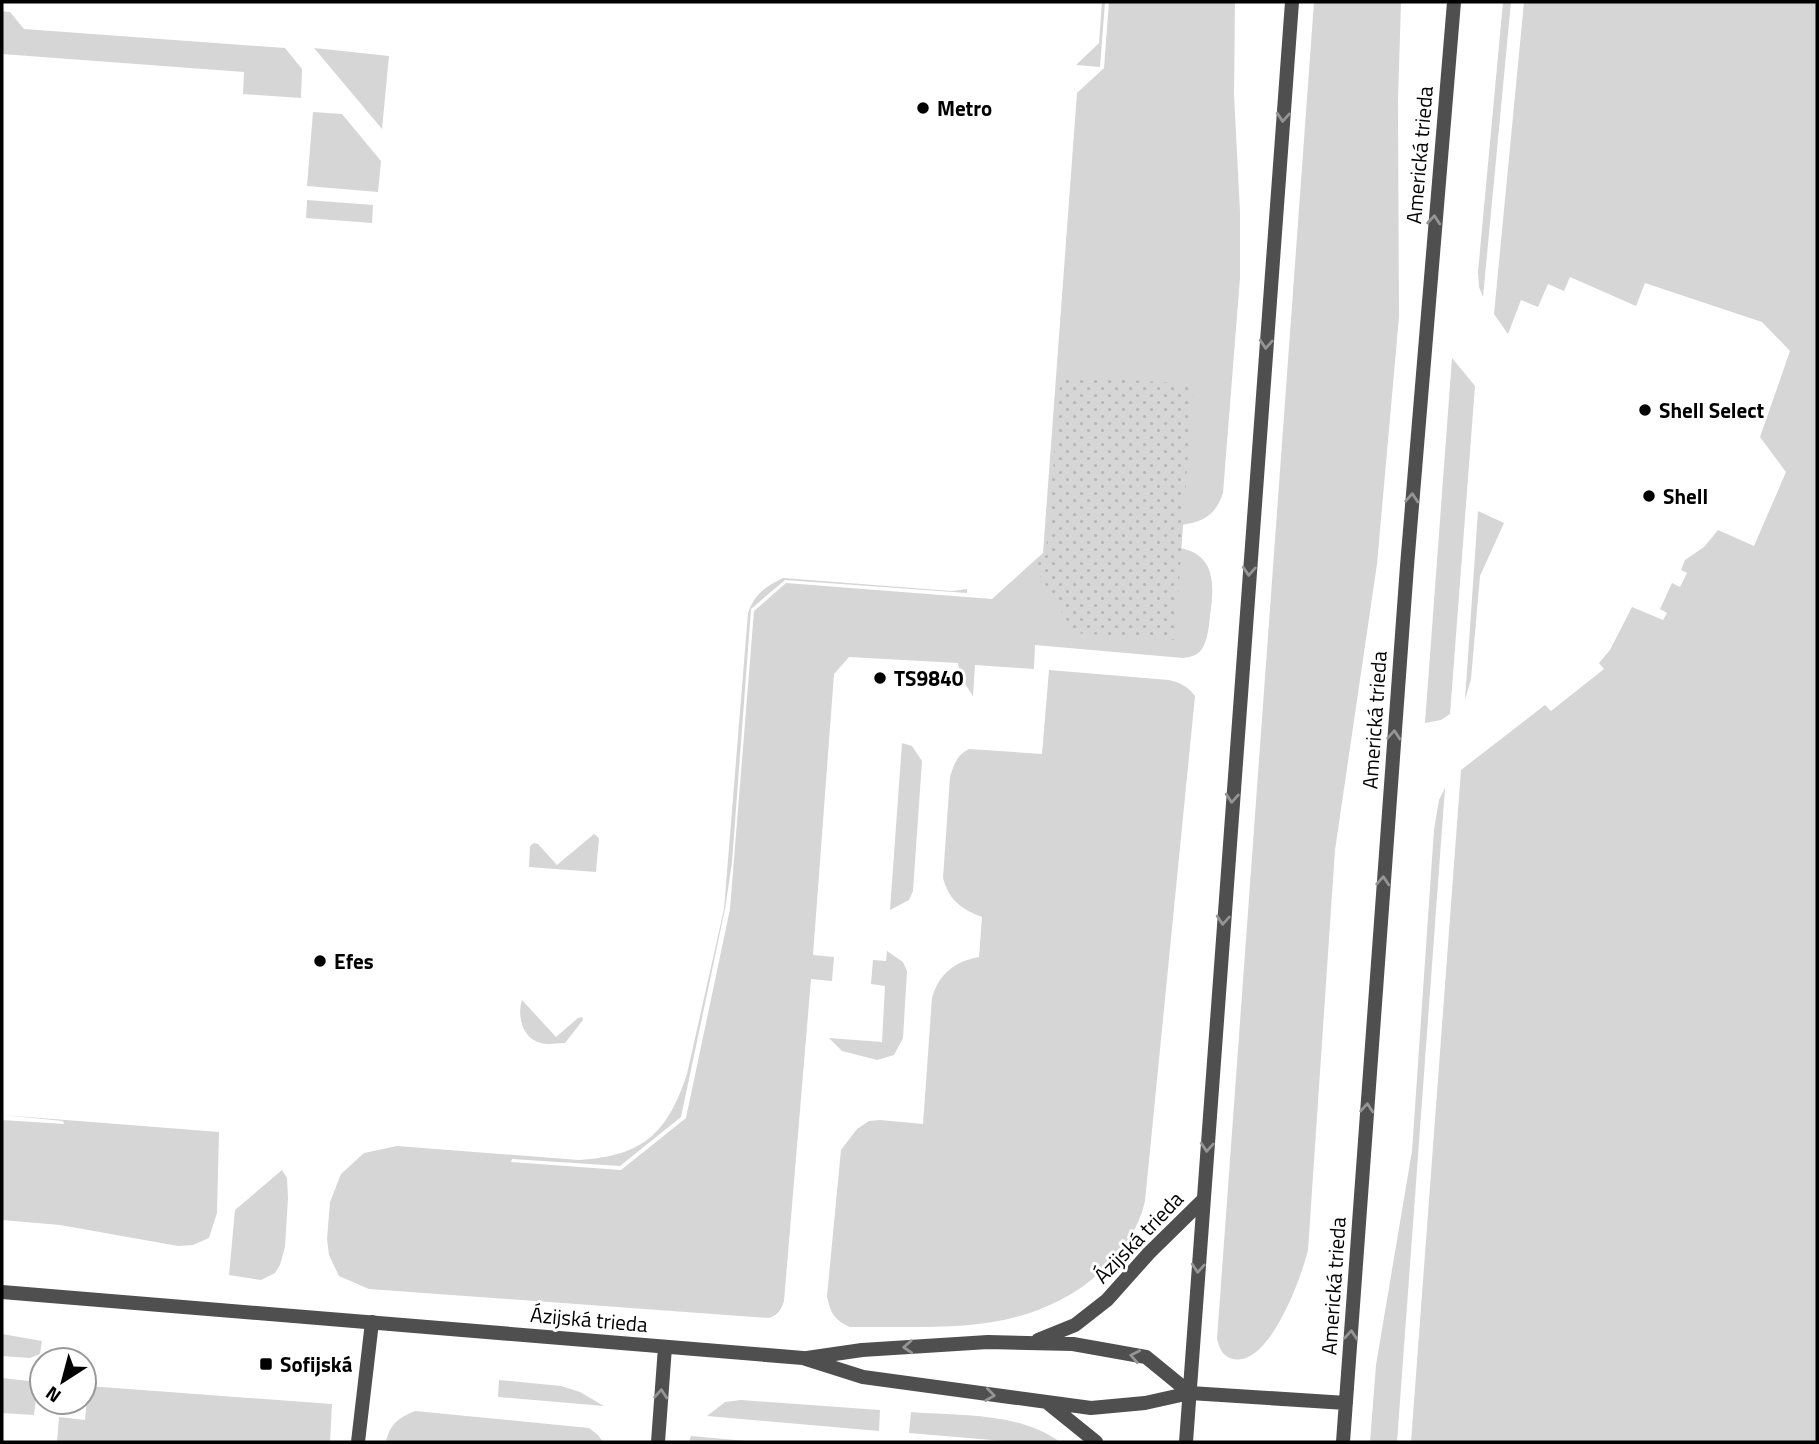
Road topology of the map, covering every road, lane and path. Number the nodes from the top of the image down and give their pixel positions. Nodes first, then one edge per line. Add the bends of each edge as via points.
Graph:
1 (1292, 2) edge
2 (1454, 2) edge
3 (1203, 1200) junction
4 (2, 1292) edge
5 (372, 1322) junction
6 (1031, 1343) junction
7 (665, 1347) junction
8 (803, 1358) junction
9 (1190, 1393) junction
10 (1048, 1403) junction
11 (1346, 1403) junction
12 (358, 1442) edge
13 (659, 1442) edge
14 (1096, 1442) edge
15 (1186, 1442) edge
16 (1343, 1442) edge

1 -> 3 street
11 -> 2 street, Americká trieda via 1410,524
3 - 6 street, Ázijská trieda via 1107,1300 1075,1325
3 -> 9 street
4 - 5 street, Ázijská trieda
5 - 7 street, Ázijská trieda
5 - 12 street
6 -> 8 street, Ázijská trieda via 862,1350
9 -> 6 street, Ázijská trieda via 1146,1357 1073,1344
7 - 8 street, Ázijská trieda
13 -> 7 street
8 -> 10 street, Ázijská trieda via 863,1377
9 - 10 street, Ázijská trieda via 1091,1408
9 - 11 street, Ázijská trieda
9 - 15 street
10 - 14 street
11 - 16 street, Americká trieda

